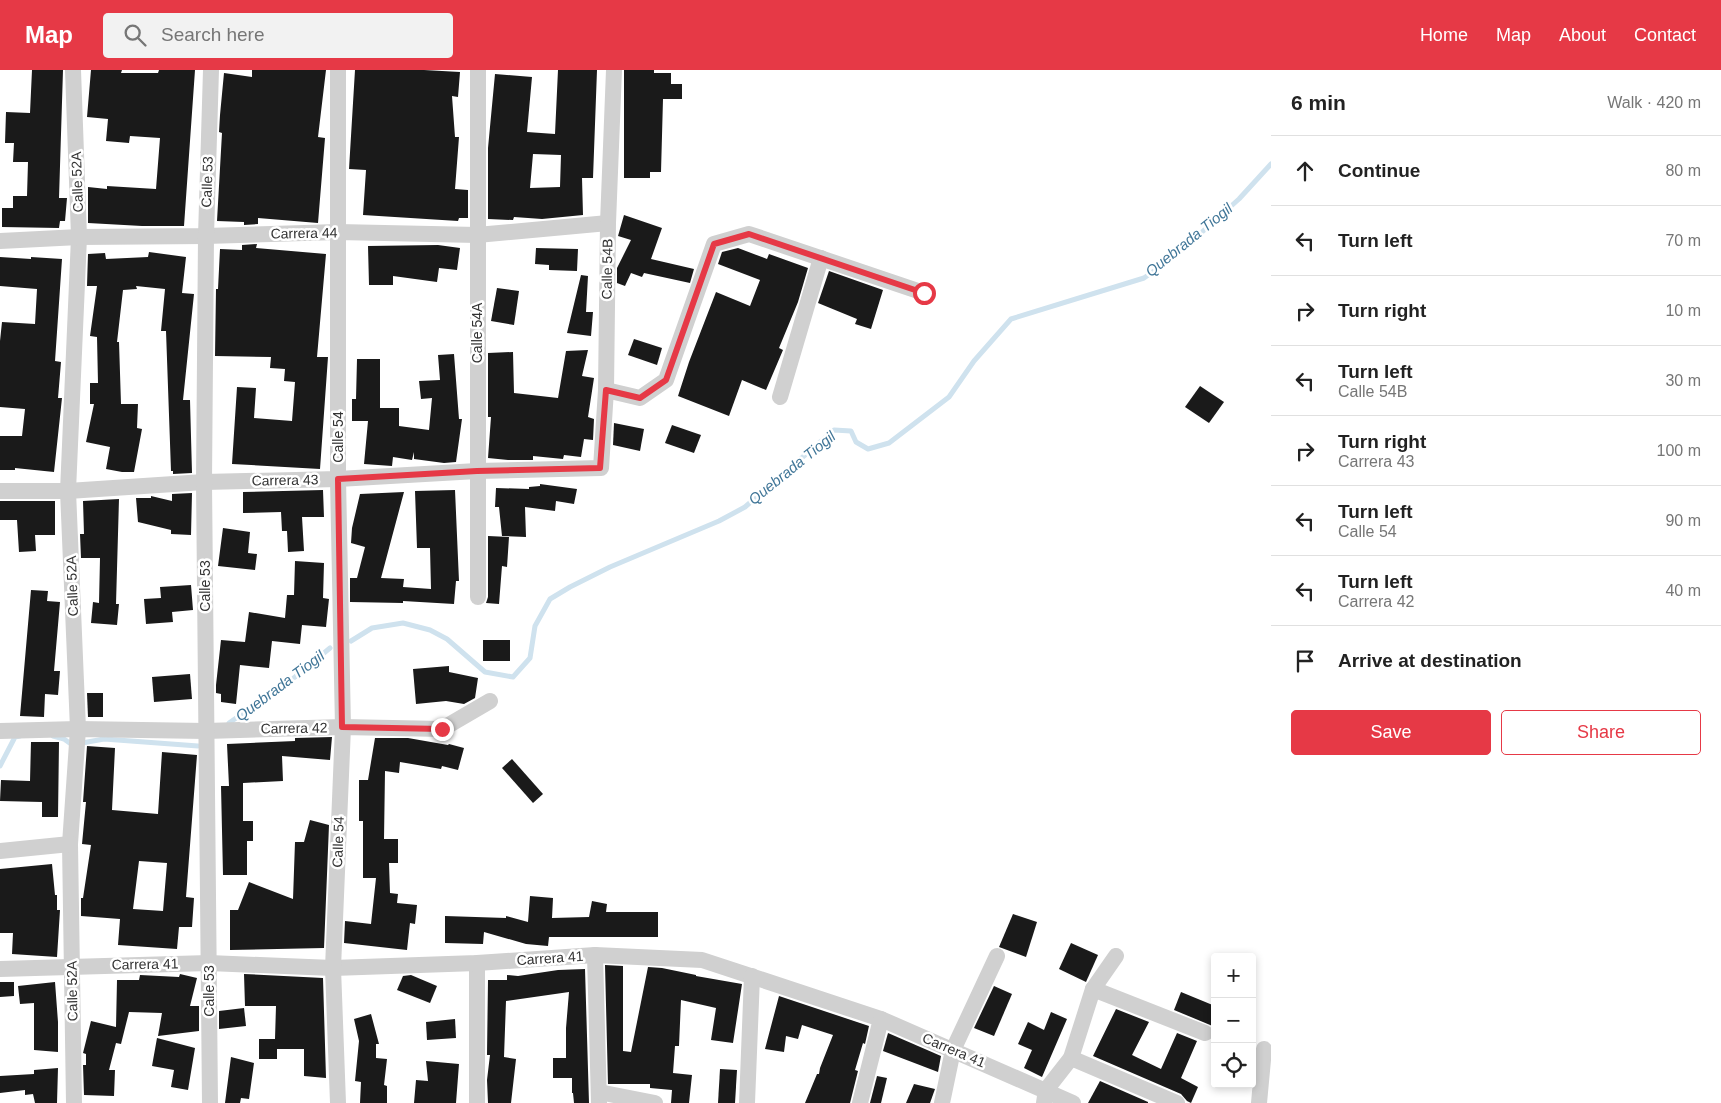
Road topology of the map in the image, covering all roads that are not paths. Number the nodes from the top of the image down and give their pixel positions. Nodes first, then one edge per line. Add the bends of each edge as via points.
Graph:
1 (73, 70) edge
2 (211, 70) edge
3 (338, 70) edge
4 (478, 70) edge
5 (614, 70) edge
6 (608, 223) junction
7 (338, 232) junction
8 (477, 235) junction
9 (206, 236) junction
10 (79, 237) junction
11 (0, 241) edge
12 (821, 258) junction
13 (924, 293) dead end
14 (606, 390) junction
15 (780, 397) dead end
16 (600, 468) joint
17 (477, 471) junction
18 (338, 479) junction
19 (204, 482) junction
20 (0, 491) edge
21 (68, 491) junction
22 (478, 597) dead end
23 (490, 701) dead end
24 (342, 727) junction
25 (78, 728) junction
26 (206, 730) junction
27 (0, 731) edge
28 (70, 844) junction
29 (0, 851) edge
30 (595, 955) junction
31 (997, 956) dead end
32 (1116, 956) dead end
33 (477, 962) junction
34 (209, 963) junction
35 (71, 966) junction
36 (333, 968) junction
37 (0, 969) edge
38 (752, 976) junction
39 (1093, 989) junction
40 (880, 1019) junction
41 (1205, 1033) dead end
42 (1264, 1048) dead end
43 (954, 1050) junction
44 (1070, 1058) junction
45 (1045, 1096) edge
46 (599, 1098) edge
47 (74, 1103) edge
48 (210, 1103) edge
49 (338, 1103) edge
50 (478, 1103) edge
51 (655, 1103) edge
52 (747, 1103) edge
53 (860, 1103) edge
54 (942, 1103) edge
55 (1073, 1103) edge
56 (1177, 1103) edge
57 (1259, 1103) edge

1 - 10 street, Calle 52A
2 - 9 street, Calle 53
3 - 7 street, Calle 54
4 - 8 street, Calle 54A
5 - 6 street, Calle 54B
6 - 8 street, Carrera 44
6 - 14 street, Calle 54B
7 - 8 street, Carrera 44
7 - 9 street, Carrera 44
7 - 18 street, Calle 54
8 - 17 street, Calle 54A
9 - 10 street, Carrera 44
9 - 19 street, Calle 53
10 - 11 street, Carrera 44
10 - 21 street, Calle 52A
12 - 13 street
12 - 14 street via 749,234 714,244 666,380 640,398
12 - 15 street
14 - 16 street, Calle 54B
16 - 17 street, Carrera 43
17 - 18 street, Carrera 43
17 - 22 street, Calle 54A
18 - 19 street, Carrera 43
18 - 24 street, Calle 54
19 - 21 street, Carrera 43
19 - 26 street, Calle 53
20 - 21 street, Carrera 43
21 - 25 street, Calle 52A
23 - 24 street, Carrera 42 via 442,729
24 - 26 street, Carrera 42
24 - 36 street, Calle 54
25 - 26 street, Carrera 42
25 - 27 street, Carrera 42
25 - 28 street, Calle 52A
26 - 34 street, Calle 53
28 - 29 street
28 - 35 street, Calle 52A
30 - 33 street, Carrera 41
30 - 38 street, Carrera 41 via 702,960
30 - 46 street
31 - 43 street
32 - 39 street
33 - 36 street, Carrera 41
33 - 50 street
34 - 35 street, Carrera 41
34 - 36 street, Carrera 41
34 - 48 street, Calle 53
35 - 37 street, Carrera 41
35 - 47 street, Calle 52A
36 - 49 street, Calle 54
38 - 40 street, Carrera 41
38 - 52 street
39 - 41 street
39 - 44 street
40 - 43 street, Carrera 41
40 - 53 street
42 - 57 street
43 - 45 street, Carrera 41
43 - 54 street
44 - 45 street
44 - 56 street
45 - 55 street, Carrera 41
46 - 51 street

